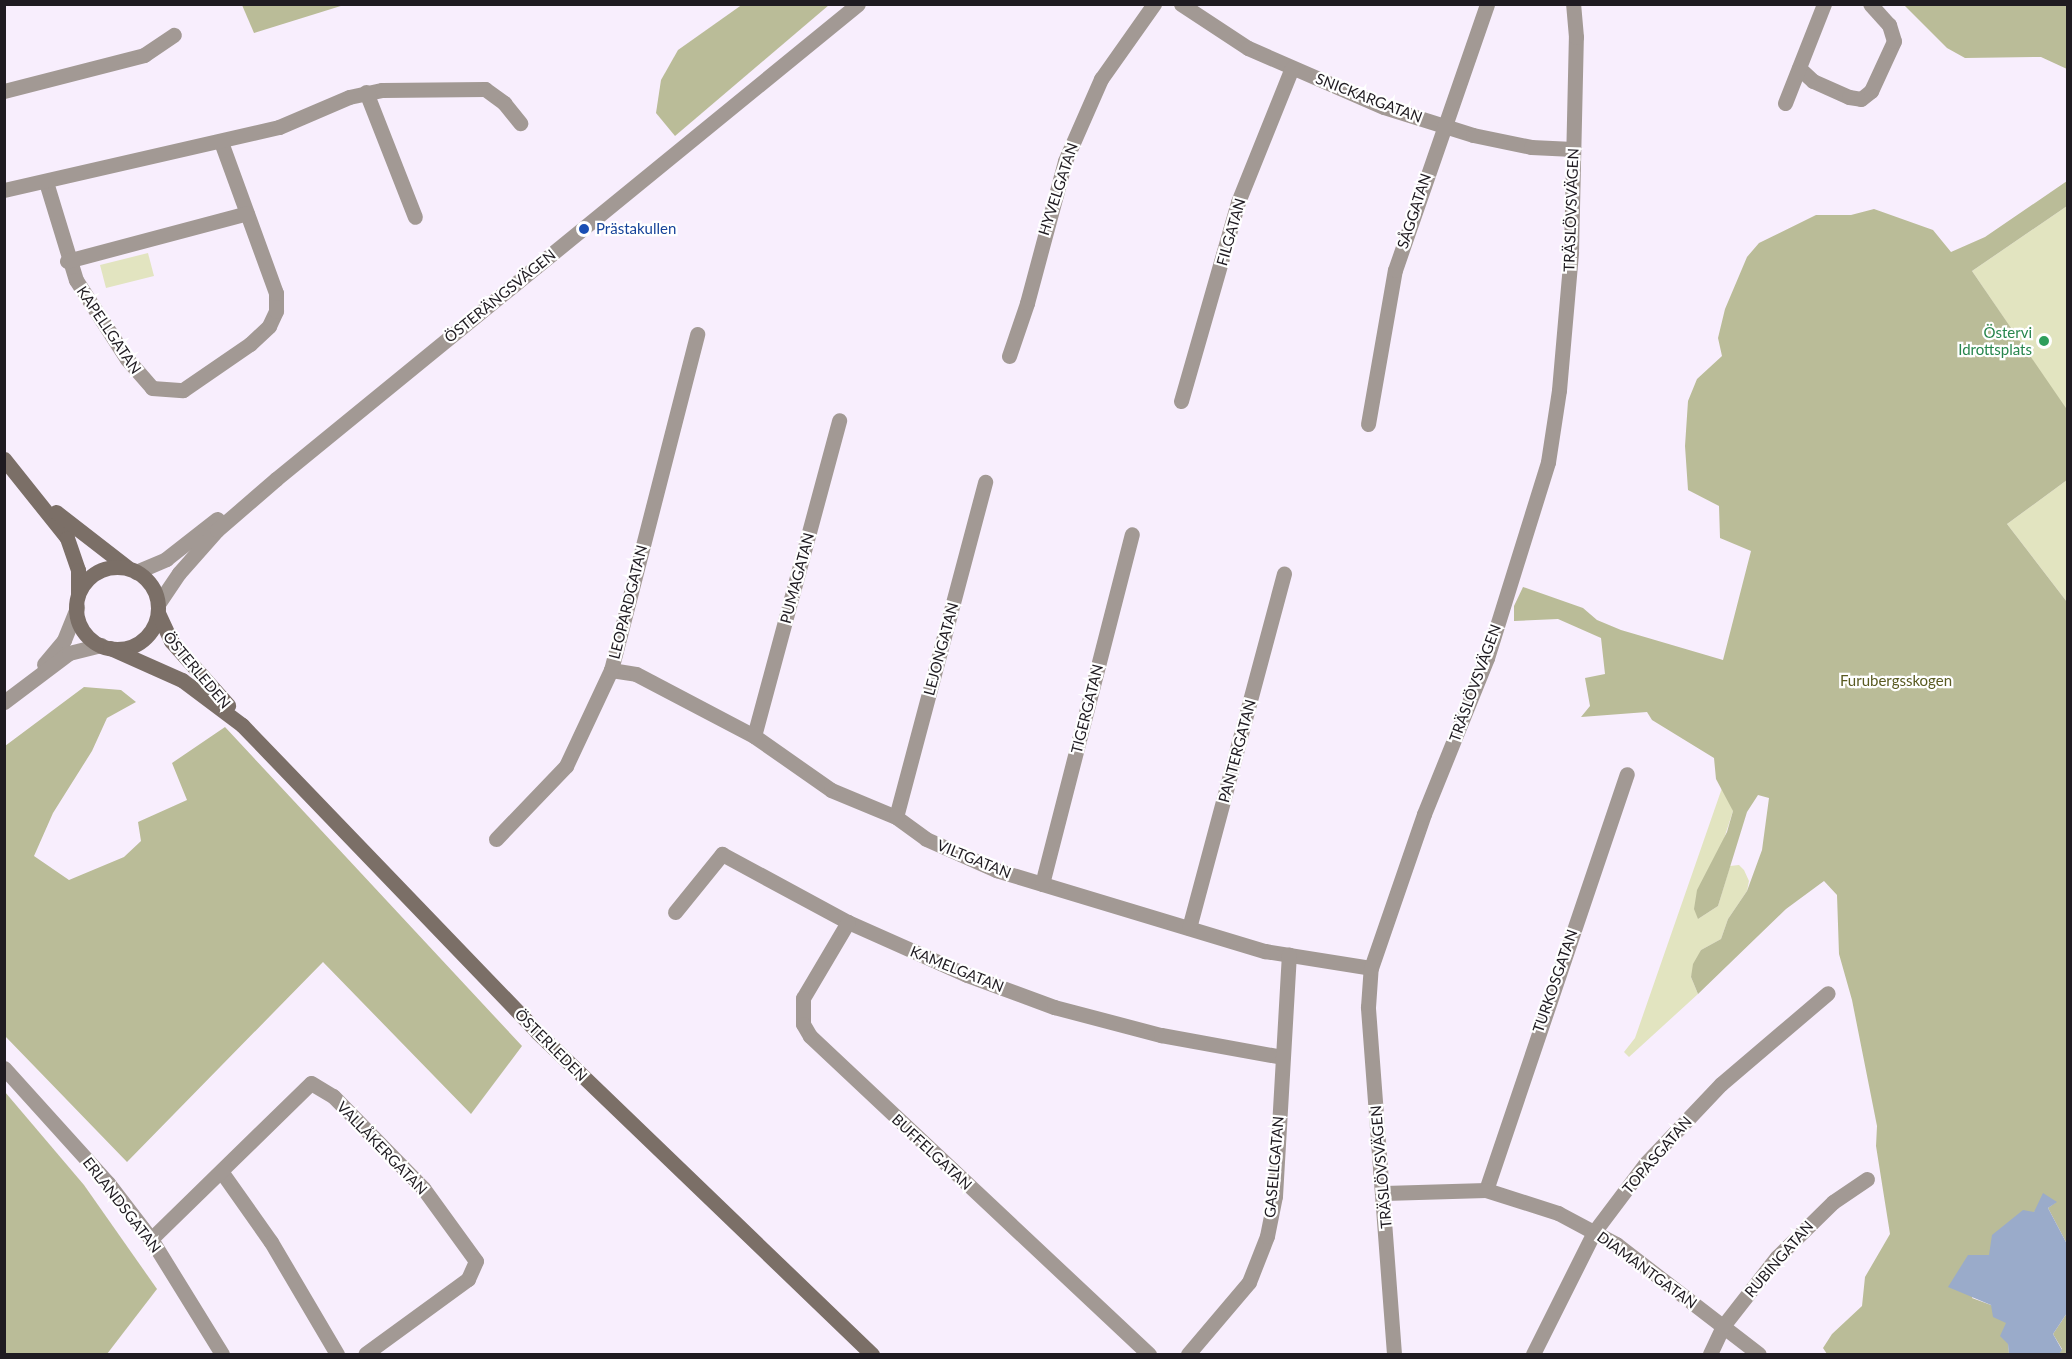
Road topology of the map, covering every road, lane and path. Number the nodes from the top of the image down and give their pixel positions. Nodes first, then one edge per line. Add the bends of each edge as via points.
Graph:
1 (842, 4) edge
2 (858, 4) edge
3 (1154, 4) edge
4 (1181, 4) edge
5 (1487, 4) edge
6 (1573, 4) edge
7 (1824, 4) edge
8 (1870, 4) edge
9 (174, 35) dead end
10 (1292, 68) junction
11 (1799, 68) junction
12 (4, 91) edge
13 (366, 92) junction
14 (1785, 103) dead end
15 (520, 123) dead end
16 (1444, 126) junction
17 (221, 142) junction
18 (1573, 149) junction
19 (46, 182) junction
20 (4, 190) edge
21 (247, 213) junction
22 (415, 217) dead end
23 (67, 261) junction
24 (698, 334) dead end
25 (1009, 356) dead end
26 (1181, 401) dead end
27 (839, 420) dead end
28 (1368, 424) dead end
29 (4, 459) edge
30 (985, 482) dead end
31 (34, 492) junction
32 (1132, 534) dead end
33 (133, 570) junction
34 (1284, 573) dead end
35 (77, 603) junction
36 (158, 608) junction
37 (105, 647) junction
38 (611, 670) junction
39 (32, 678) junction
40 (4, 702) edge
41 (242, 724) junction
42 (754, 736) junction
43 (1628, 774) dead end
44 (896, 816) junction
45 (496, 839) dead end
46 (1042, 884) junction
47 (675, 912) dead end
48 (848, 922) junction
49 (1189, 928) junction
50 (1289, 954) junction
51 (1371, 968) junction
52 (1828, 993) dead end
53 (1282, 1057) junction
54 (4, 1068) edge
55 (223, 1174) junction
56 (1867, 1179) dead end
57 (1486, 1190) junction
58 (1384, 1193) junction
59 (1594, 1232) junction
60 (151, 1239) junction
61 (1723, 1326) junction
62 (221, 1354) edge
63 (337, 1354) edge
64 (365, 1354) edge
65 (872, 1354) edge
66 (1149, 1354) edge
67 (1188, 1354) edge
68 (1394, 1354) edge
69 (1533, 1354) edge
70 (1710, 1354) edge
71 (1759, 1354) edge

1 - 33 street, ÖSTERÄNGSVÄGEN via 212,524 166,559
2 - 36 street, ÖSTERÄNGSVÄGEN via 217,530 178,573
3 - 25 street, HYVELGATAN via 1101,79 1065,161
4 - 10 street, SNICKARGATAN via 1248,48
5 - 16 street, SÅGGATAN
6 - 18 street, TRÄSLÖVSVÄGEN
7 - 11 street
8 - 11 street via 1889,25 1894,40 1871,92 1861,99 1849,97 1813,81
9 - 12 street via 144,55
10 - 16 street, SNICKARGATAN
10 - 26 street, FILGATAN via 1238,202
11 - 14 street
13 - 15 street via 485,89 504,103
13 - 17 street via 295,122
13 - 22 street
16 - 18 street, SNICKARGATAN via 1531,147
16 - 28 street, SÅGGATAN via 1395,270
17 - 19 street
17 - 21 street, KAPELLGATAN
18 - 51 street, TRÄSLÖVSVÄGEN via 1567,321 1548,462 1487,658 1424,814
19 - 20 street
19 - 23 street, KAPELLGATAN
21 - 23 street
21 - 23 street, KAPELLGATAN via 276,293 274,319 250,344 183,390 162,391 145,383
24 - 38 street, LEOPARDGATAN
27 - 42 street, PUMAGATAN
29 - 31 main road, ÖSTERLEDEN
30 - 44 street, LEJONGATAN
31 - 33 main road, ÖSTERLEDEN
31 - 35 main road, ÖSTERLEDEN via 73,550 78,570
32 - 46 street, TIGERGATAN
33 - 35 main road via 112,567 94,574
33 - 36 main road, ÖSTERLEDEN via 153,587
34 - 49 street, PANTERGATAN
35 - 37 main road, ÖSTERLEDEN via 81,627
35 - 39 street via 64,640
36 - 37 main road, ÖSTERLEDEN via 154,627 139,643
36 - 41 main road, ÖSTERLEDEN via 171,641
37 - 39 street via 69,653
37 - 41 main road, ÖSTERLEDEN via 182,680
38 - 42 street, VILTGATAN via 636,674
38 - 45 street, LEOPARDGATAN via 567,766
39 - 40 street
41 - 65 main road, ÖSTERLEDEN via 537,1032
42 - 44 street, VILTGATAN via 831,790
43 - 57 street, TURKOSGATAN
44 - 46 street, VILTGATAN via 926,839 996,870
46 - 49 street, VILTGATAN
47 - 48 street, KAMELGATAN via 722,854
48 - 53 street, KAMELGATAN via 967,975 1054,1007 1161,1035
48 - 66 street, BUFFELGATAN via 803,998 803,1024 810,1036
49 - 50 street, VILTGATAN via 1265,951
50 - 51 street, VILTGATAN
50 - 53 street, GASELLGATAN
51 - 58 street, TRÄSLÖVSVÄGEN via 1368,1008
52 - 59 street, TOPASGATAN via 1721,1084 1646,1163
53 - 67 street, GASELLGATAN via 1275,1196 1267,1236 1249,1282
54 - 60 street, ERLANDSGATAN via 108,1183
55 - 60 street, VALLÅKERGATAN
55 - 63 street via 271,1242
55 - 64 street, VALLÅKERGATAN via 311,1083 333,1096 423,1188 476,1261 468,1279
56 - 61 street, RUBINGATAN via 1803,1228
57 - 58 street, DIAMANTGATAN
57 - 59 street, DIAMANTGATAN via 1558,1213
58 - 68 street, TRÄSLÖVSVÄGEN
59 - 61 street, DIAMANTGATAN
59 - 69 street, TOPASGATAN
60 - 62 street, ERLANDSGATAN
61 - 70 street, RUBINGATAN
61 - 71 street, DIAMANTGATAN

